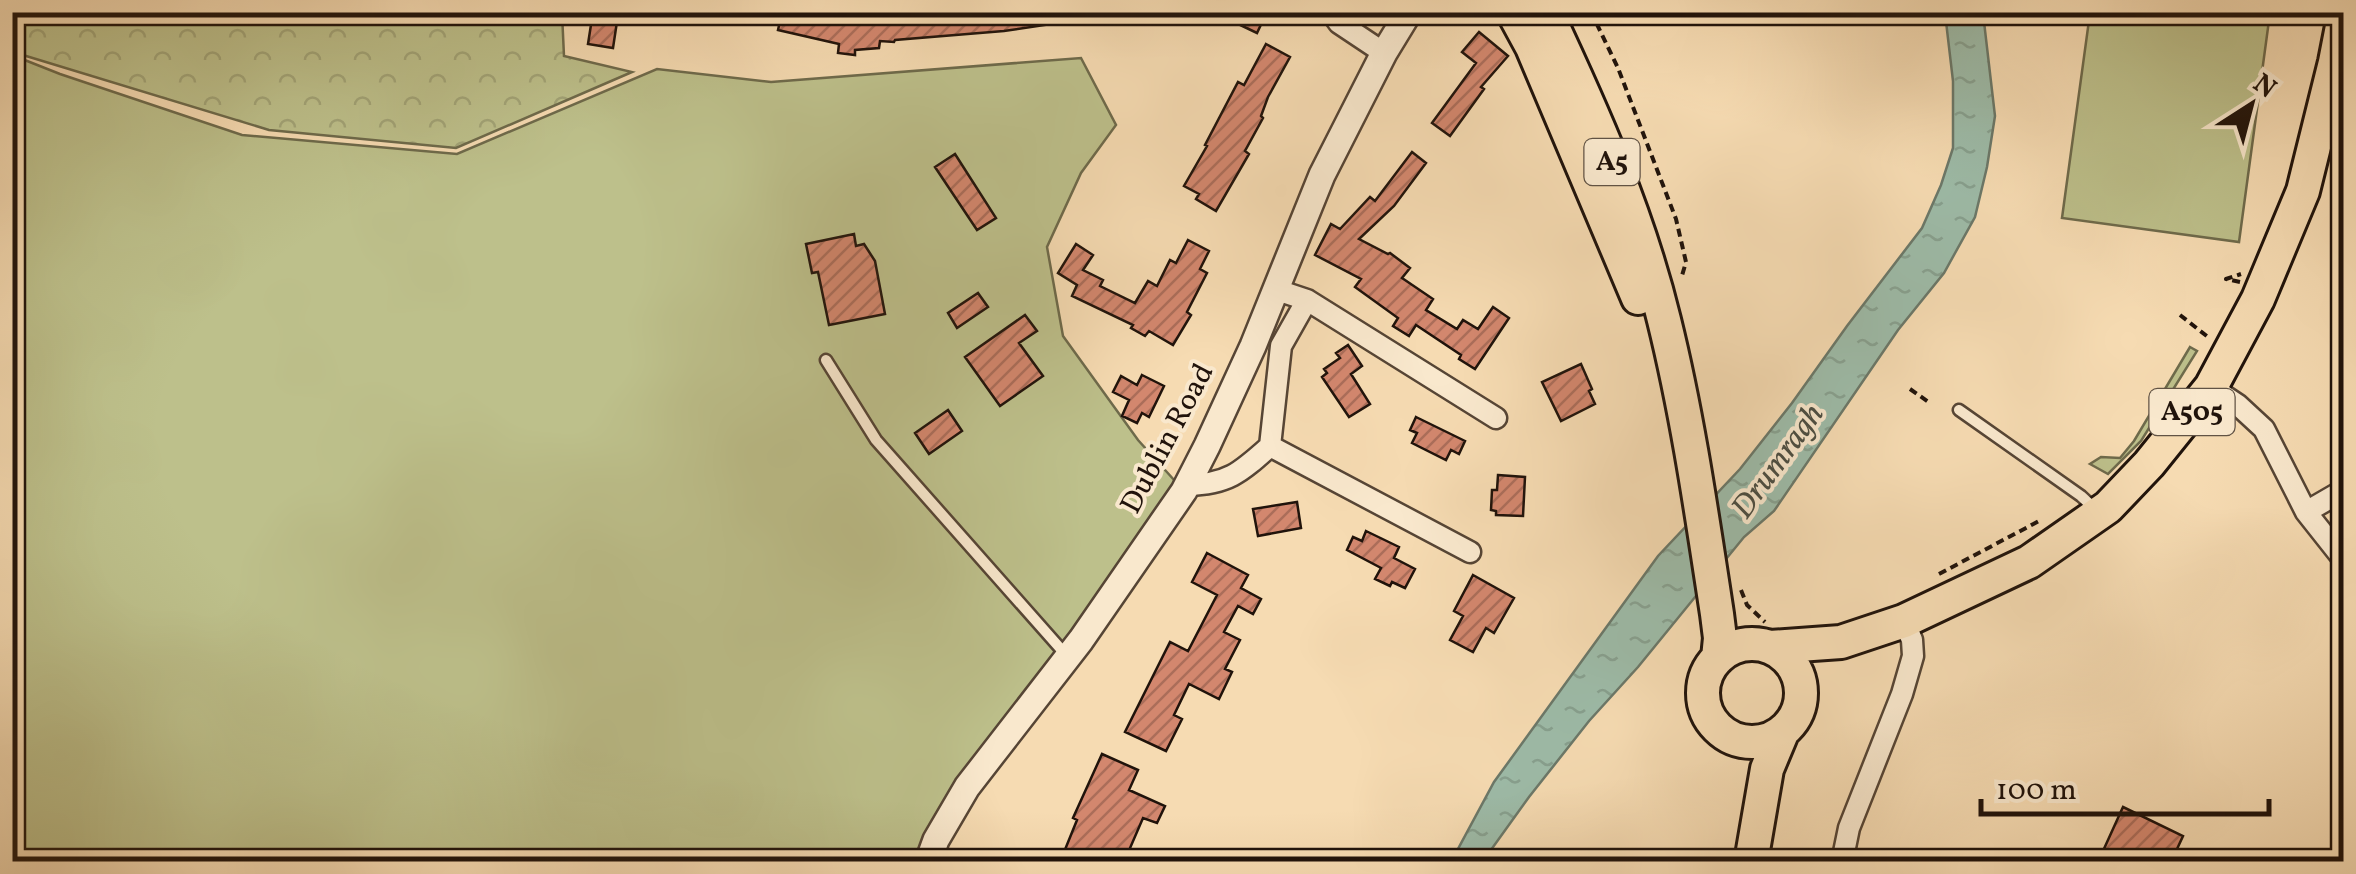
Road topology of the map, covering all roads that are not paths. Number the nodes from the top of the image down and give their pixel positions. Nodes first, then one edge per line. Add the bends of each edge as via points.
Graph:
1 (1331, 12) edge
2 (1409, 12) edge
3 (1521, 14) edge
4 (2344, 16) edge
5 (1384, 53) junction
6 (1274, 288) junction
7 (1307, 300) junction
8 (826, 360) dead end
9 (2344, 368) edge
10 (2344, 377) edge
11 (2211, 387) junction
12 (1959, 410) dead end
13 (1496, 418) dead end
14 (1270, 446) junction
15 (1187, 485) junction
16 (2344, 490) edge
17 (2306, 512) junction
18 (2099, 513) junction
19 (1470, 552) dead end
20 (2344, 560) edge
21 (1904, 621) junction
22 (1841, 642) junction
23 (1749, 643) junction
24 (1068, 657) junction
25 (1801, 690) junction
26 (1782, 732) junction
27 (1738, 740) junction
28 (1762, 795) junction
29 (928, 862) edge
30 (1751, 862) edge
31 (1842, 862) edge

1 - 5 street
2 - 5 street, Dublin Road
3 - 23 highway via 1684,408 1723,599 1720,638
4 - 11 highway, A505 via 2303,191 2258,299
5 - 6 street, Dublin Road
6 - 7 street
6 - 15 street, Dublin Road
7 - 13 street
7 - 14 street via 1282,346
8 - 24 lane via 876,440
9 - 10 street
11 - 17 street via 2264,429
11 - 18 highway, A505 via 2150,464
12 - 18 lane
14 - 15 street via 1231,478
14 - 19 street
15 - 24 street, Dublin Road
16 - 17 street
17 - 20 street
18 - 21 highway, A505 via 2028,562
21 - 22 highway, A505
21 - 31 street via 1913,656
22 - 23 highway, A505
22 - 25 highway
23 - 25 highway via 1789,660
23 - 27 highway via 1708,672 1703,687 1713,723
24 - 29 street, Dublin Road via 968,787
25 - 26 highway via 1797,714
26 - 27 highway via 1763,742
26 - 28 highway
27 - 28 highway via 1757,770
28 - 30 highway

